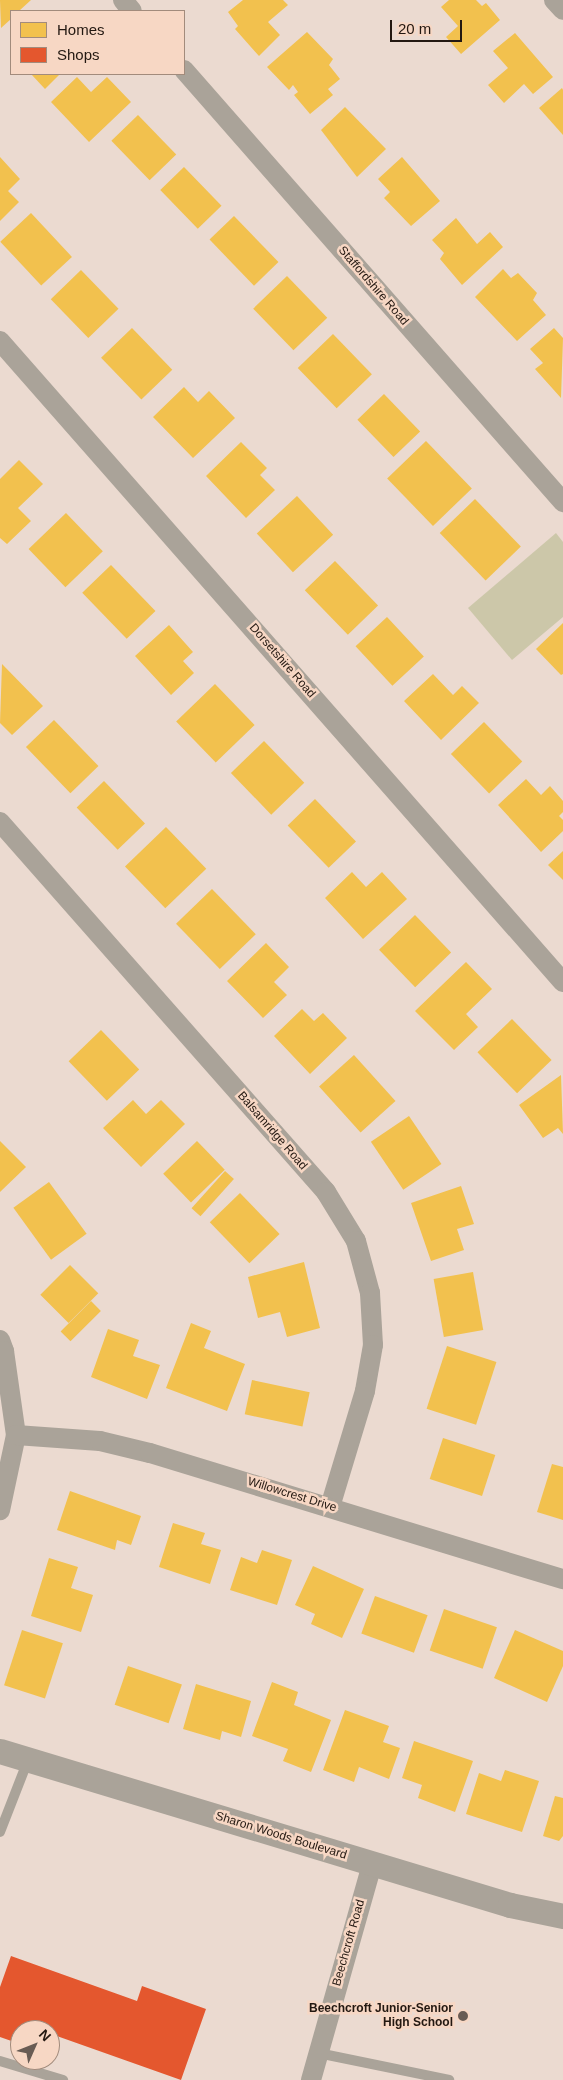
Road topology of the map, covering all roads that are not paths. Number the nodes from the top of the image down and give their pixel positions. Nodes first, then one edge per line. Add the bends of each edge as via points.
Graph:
1 (123, 0) edge
2 (554, 0) edge
3 (131, 10) edge
4 (563, 10) edge
5 (185, 71) edge
6 (0, 341) edge
7 (563, 502) edge
8 (0, 822) edge
9 (563, 982) edge
10 (0, 1340) edge
11 (16, 1435) junction
12 (330, 1506) junction
13 (0, 1510) edge
14 (563, 1579) edge
15 (0, 1752) edge
16 (28, 1760) junction
17 (0, 1832) edge
18 (372, 1864) junction
19 (563, 1916) edge
20 (318, 2053) junction
21 (0, 2061) edge
22 (63, 2080) edge
23 (311, 2080) edge
24 (449, 2080) edge

1 - 3 street
2 - 4 street
5 - 7 street, Staffordshire Road
6 - 9 street, Dorsetshire Road
8 - 12 street, Balsamridge Road via 326,1192 356,1241 370,1293 373,1345 365,1391
10 - 11 street
11 - 12 street, Willowcrest Drive via 108,1443
11 - 13 street
12 - 14 street, Willowcrest Drive
15 - 16 street, Sharon Woods Boulevard
16 - 17 lane
16 - 18 street, Sharon Woods Boulevard
18 - 19 street, Sharon Woods Boulevard via 510,1905
18 - 20 street, Beechcroft Road
20 - 23 street, Beechcroft Road
20 - 24 lane
21 - 22 lane

